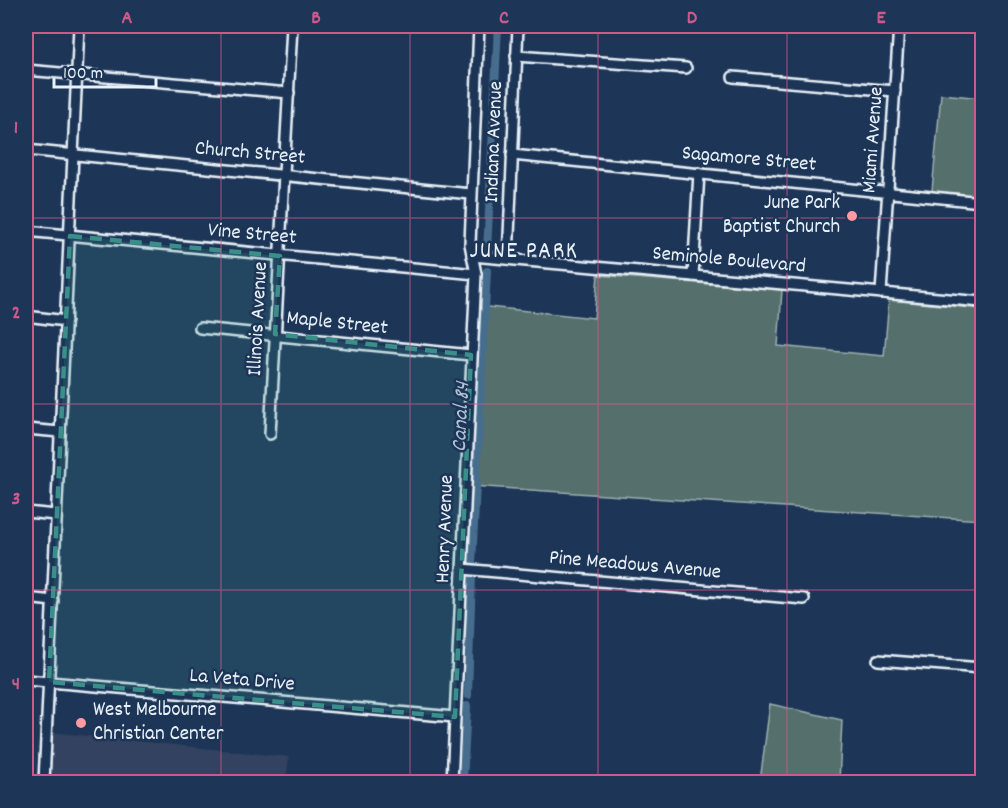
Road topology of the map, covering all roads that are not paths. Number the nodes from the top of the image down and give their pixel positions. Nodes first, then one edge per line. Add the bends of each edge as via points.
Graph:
1 (80, 26) edge
2 (292, 26) edge
3 (479, 26) edge
4 (518, 26) edge
5 (899, 26) edge
6 (516, 56) junction
7 (687, 68) dead end
8 (26, 70) edge
9 (77, 76) junction
10 (733, 77) dead end
11 (895, 91) junction
12 (289, 93) junction
13 (26, 150) edge
14 (74, 155) junction
15 (512, 155) junction
16 (699, 173) junction
17 (284, 176) junction
18 (888, 193) junction
19 (471, 194) junction
20 (982, 202) edge
21 (26, 231) edge
22 (70, 236) junction
23 (280, 256) junction
24 (472, 256) junction
25 (508, 259) junction
26 (476, 274) junction
27 (693, 276) junction
28 (881, 293) junction
29 (982, 302) edge
30 (26, 316) edge
31 (66, 321) junction
32 (200, 328) dead end
33 (275, 336) junction
34 (471, 355) junction
35 (26, 429) edge
36 (60, 432) junction
37 (270, 434) dead end
38 (26, 512) edge
39 (56, 515) junction
40 (462, 569) junction
41 (26, 598) edge
42 (804, 599) dead end
43 (53, 601) junction
44 (878, 660) dead end
45 (982, 668) edge
46 (26, 680) edge
47 (49, 682) junction
48 (455, 717) junction
49 (44, 783) edge
50 (452, 783) edge

1 - 9 street
2 - 12 street, Illinois Avenue
3 - 19 street, Henry Avenue
4 - 6 street, Indiana Avenue
5 - 11 street, Miami Avenue
6 - 7 street
6 - 15 street, Indiana Avenue
8 - 9 street
9 - 12 street
9 - 14 street
10 - 11 street
11 - 18 street, Miami Avenue
12 - 17 street, Illinois Avenue
13 - 14 street, Church Street
14 - 17 street, Church Street
14 - 22 street
15 - 16 street, Sagamore Street
15 - 25 street, Indiana Avenue
16 - 18 street, Sagamore Street
16 - 27 street
17 - 19 street, Church Street
17 - 23 street, Illinois Avenue
18 - 20 street, Sagamore Street
18 - 28 street, Miami Avenue
19 - 24 street, Henry Avenue
21 - 22 street, Vine Street
22 - 23 street, Vine Street
22 - 31 street
23 - 26 street, Vine Street
23 - 33 street, Illinois Avenue
24 - 25 street, Seminole Boulevard
24 - 26 street, Henry Avenue
25 - 27 street, Seminole Boulevard
26 - 34 street, Henry Avenue
27 - 28 street, Seminole Boulevard
28 - 29 street, Seminole Boulevard
30 - 31 street
31 - 36 street
32 - 33 street, Maple Street
33 - 34 street, Maple Street
33 - 37 street, Illinois Avenue
34 - 40 street, Henry Avenue
35 - 36 street
36 - 39 street
38 - 39 street
39 - 43 street
40 - 42 street, Pine Meadows Avenue
40 - 48 street, Henry Avenue
41 - 43 street
43 - 47 street
44 - 45 street
46 - 47 street, La Veta Drive
47 - 48 street, La Veta Drive
47 - 49 street
48 - 50 street, Henry Avenue

